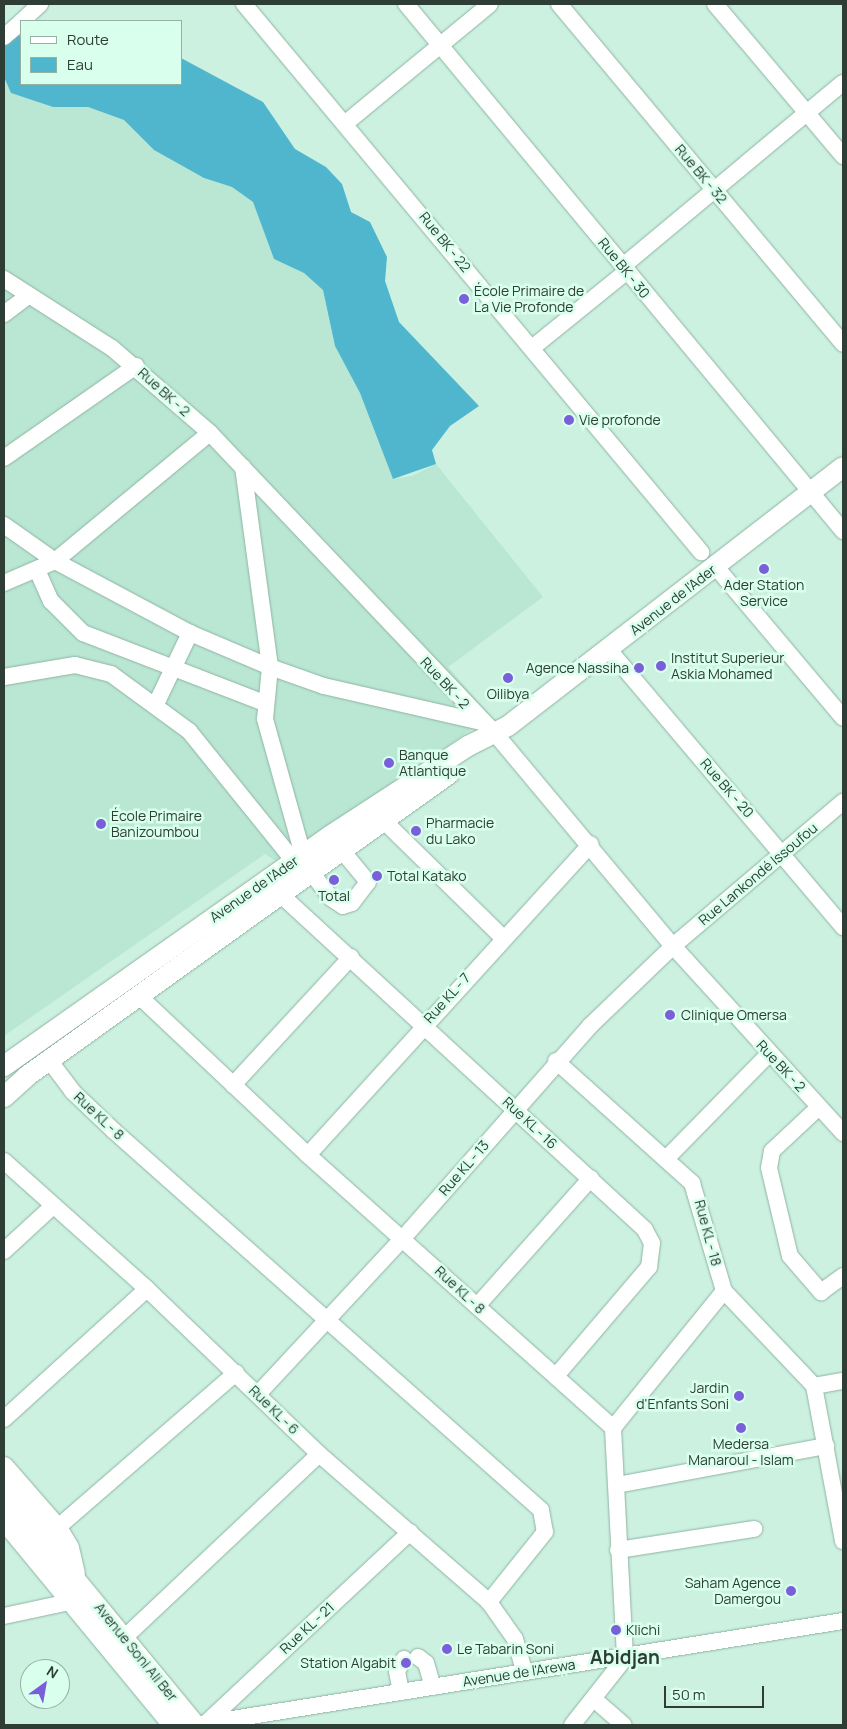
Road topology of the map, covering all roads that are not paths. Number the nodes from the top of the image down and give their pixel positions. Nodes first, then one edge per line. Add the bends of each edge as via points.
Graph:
1 (40, 4) edge
2 (244, 4) edge
3 (406, 4) edge
4 (490, 4) edge
5 (559, 4) edge
6 (715, 4) edge
7 (23, 20) edge
8 (441, 45) junction
9 (843, 83) edge
10 (808, 113) junction
11 (347, 122) junction
12 (843, 156) edge
13 (715, 192) junction
14 (625, 268) junction
15 (4, 279) edge
16 (29, 295) junction
17 (4, 314) edge
18 (843, 344) edge
19 (532, 348) junction
20 (136, 366) junction
21 (210, 434) junction
22 (4, 458) edge
23 (243, 467) junction
24 (843, 467) edge
25 (811, 494) junction
26 (4, 525) edge
27 (843, 531) edge
28 (701, 552) dead end
29 (55, 561) junction
30 (716, 567) junction
31 (37, 570) junction
32 (4, 583) edge
33 (190, 633) junction
34 (609, 650) junction
35 (270, 667) junction
36 (173, 670) junction
37 (4, 677) edge
38 (264, 703) junction
39 (156, 704) junction
40 (843, 718) edge
41 (493, 730) junction
42 (843, 802) edge
43 (384, 820) junction
44 (336, 842) junction
45 (590, 844) junction
46 (782, 852) junction
47 (302, 861) junction
48 (280, 894) junction
49 (843, 927) edge
50 (502, 937) junction
51 (672, 946) junction
52 (351, 957) junction
53 (138, 995) junction
54 (425, 1024) junction
55 (769, 1054) junction
56 (49, 1060) junction
57 (556, 1061) junction
58 (7, 1065) edge
59 (27, 1076) junction
60 (4, 1084) edge
61 (233, 1085) junction
62 (4, 1097) edge
63 (819, 1107) junction
64 (515, 1109) junction
65 (843, 1133) edge
66 (308, 1155) junction
67 (666, 1159) junction
68 (4, 1161) edge
69 (590, 1178) junction
70 (53, 1206) junction
71 (404, 1237) junction
72 (4, 1251) edge
73 (843, 1276) edge
74 (147, 1289) junction
75 (724, 1291) junction
76 (477, 1306) junction
77 (327, 1316) junction
78 (236, 1373) junction
79 (556, 1376) junction
80 (843, 1381) edge
81 (814, 1386) junction
82 (259, 1393) junction
83 (4, 1419) edge
84 (613, 1428) junction
85 (826, 1446) junction
86 (319, 1454) junction
87 (4, 1467) edge
88 (617, 1485) junction
89 (4, 1493) edge
90 (4, 1520) edge
91 (57, 1528) junction
92 (754, 1529) dead end
93 (410, 1532) junction
94 (4, 1536) edge
95 (843, 1541) edge
96 (618, 1550) junction
97 (68, 1582) junction
98 (74, 1601) junction
99 (490, 1602) junction
100 (4, 1616) edge
101 (843, 1621) edge
102 (124, 1638) junction
103 (625, 1658) junction
104 (524, 1672) junction
105 (433, 1686) junction
106 (401, 1692) junction
107 (595, 1700) junction
108 (173, 1725) edge
109 (198, 1725) edge
110 (572, 1725) edge
111 (624, 1725) edge

1 - 7 street
2 - 11 street, Rue BK - 22
3 - 8 street, Rue BK - 30
4 - 8 street
5 - 13 street, Rue BK - 32
6 - 10 street
8 - 11 street
8 - 14 street, Rue BK - 30
9 - 10 street
10 - 12 street
10 - 13 street
11 - 19 street, Rue BK - 22
13 - 14 street
13 - 18 street, Rue BK - 32
14 - 19 street
14 - 25 street, Rue BK - 30
15 - 16 street, Rue BK - 2
16 - 17 street
16 - 20 street, Rue BK - 2
19 - 28 street, Rue BK - 22
20 - 21 street, Rue BK - 2
20 - 22 street
21 - 23 street, Rue BK - 2
21 - 29 street
23 - 35 street
23 - 41 street, Rue BK - 2
24 - 25 main road, Avenue de l'Ader
25 - 27 street, Rue BK - 30
25 - 30 main road, Avenue de l'Ader
26 - 29 street
29 - 31 street
29 - 33 street
30 - 34 main road, Avenue de l'Ader
30 - 40 street
31 - 32 street
31 - 36 street via 52,601 83,633
33 - 35 street
33 - 36 street
34 - 41 main road, Avenue de l'Ader
34 - 46 street, Rue BK - 20
35 - 38 street
35 - 41 street via 324,686
36 - 38 street
36 - 39 street
37 - 39 street via 84,665 104,670
38 - 47 street via 267,732
39 - 47 street via 189,731
41 - 43 main road, Avenue de l'Ader
41 - 44 main road, Avenue de l'Ader
41 - 45 street, Rue BK - 2
42 - 46 street, Rue Lankondé Issoufou
43 - 44 main road, Avenue de l'Ader
43 - 50 street
44 - 47 main road, Avenue de l'Ader
44 - 47 street via 368,882 352,903 338,903
45 - 50 street, Rue KL - 7
45 - 51 street, Rue BK - 2
46 - 49 street, Rue BK - 20
46 - 51 street, Rue Lankondé Issoufou
47 - 48 main road, Avenue de l'Ader
47 - 58 main road, Avenue de l'Ader
48 - 52 street, Rue KL - 16
48 - 53 main road, Avenue de l'Ader
50 - 54 street, Rue KL - 7
51 - 55 street, Rue BK - 2
51 - 57 street, Rue KL - 13
52 - 54 street, Rue KL - 16
52 - 61 street
53 - 56 main road, Avenue de l'Ader
53 - 61 street, Rue KL - 8
54 - 64 street, Rue KL - 16
54 - 66 street, Rue KL - 7
55 - 63 street, Rue BK - 2
55 - 67 street
56 - 59 main road, Avenue de l'Ader
56 - 77 street, Rue KL - 8 via 72,1092 114,1131
57 - 64 street, Rue KL - 13
57 - 67 street, Rue KL - 18
59 - 60 main road, Avenue de l'Ader
59 - 62 main road, Avenue de l'Ader
61 - 66 street, Rue KL - 8
63 - 65 street, Rue BK - 2
63 - 73 street via 772,1151 769,1168 790,1256 822,1292
64 - 69 street, Rue KL - 16
64 - 71 street, Rue KL - 13
66 - 71 street, Rue KL - 8
67 - 75 street, Rue KL - 18 via 696,1189
68 - 70 street, Rue KL - 6
69 - 76 street
69 - 79 street, Rue KL - 16 via 645,1230 652,1257
70 - 72 street
70 - 74 street, Rue KL - 6
71 - 76 street, Rue KL - 8
71 - 77 street, Rue KL - 13
74 - 78 street, Rue KL - 6
74 - 83 street
75 - 81 street
75 - 84 street
76 - 79 street, Rue KL - 8
77 - 82 street, Rue KL - 13
77 - 99 street, Rue KL - 8 via 545,1516 545,1532
78 - 82 street, Rue KL - 6
78 - 91 street
79 - 84 street, Rue KL - 8
80 - 81 street
81 - 85 street
82 - 86 street, Rue KL - 6
84 - 88 street
85 - 88 street
85 - 95 street
86 - 93 street, Rue KL - 6
86 - 102 street
87 - 91 main road, Avenue Soni Ali Ber
88 - 96 street
89 - 97 main road, Avenue Soni Ali Ber
90 - 97 main road, Avenue Soni Ali Ber
91 - 97 main road, Avenue Soni Ali Ber via 70,1548
92 - 96 street
93 - 99 street, Rue KL - 6
93 - 109 street, Rue KL - 21
94 - 97 main road, Avenue Soni Ali Ber via 42,1577
96 - 103 street
97 - 98 main road, Avenue Soni Ali Ber
97 - 102 main road, Avenue Soni Ali Ber
98 - 100 street
98 - 108 main road, Avenue Soni Ali Ber
99 - 104 street, Rue KL - 6 via 509,1627
101 - 103 street, Avenue de l'Arewa
102 - 109 main road, Avenue Soni Ali Ber
103 - 104 street, Avenue de l'Arewa
103 - 107 street
104 - 105 street, Avenue de l'Arewa
105 - 106 street, Avenue de l'Arewa
105 - 106 street via 426,1663 411,1658 397,1671
106 - 109 street, Avenue de l'Arewa
107 - 110 street
107 - 111 street

